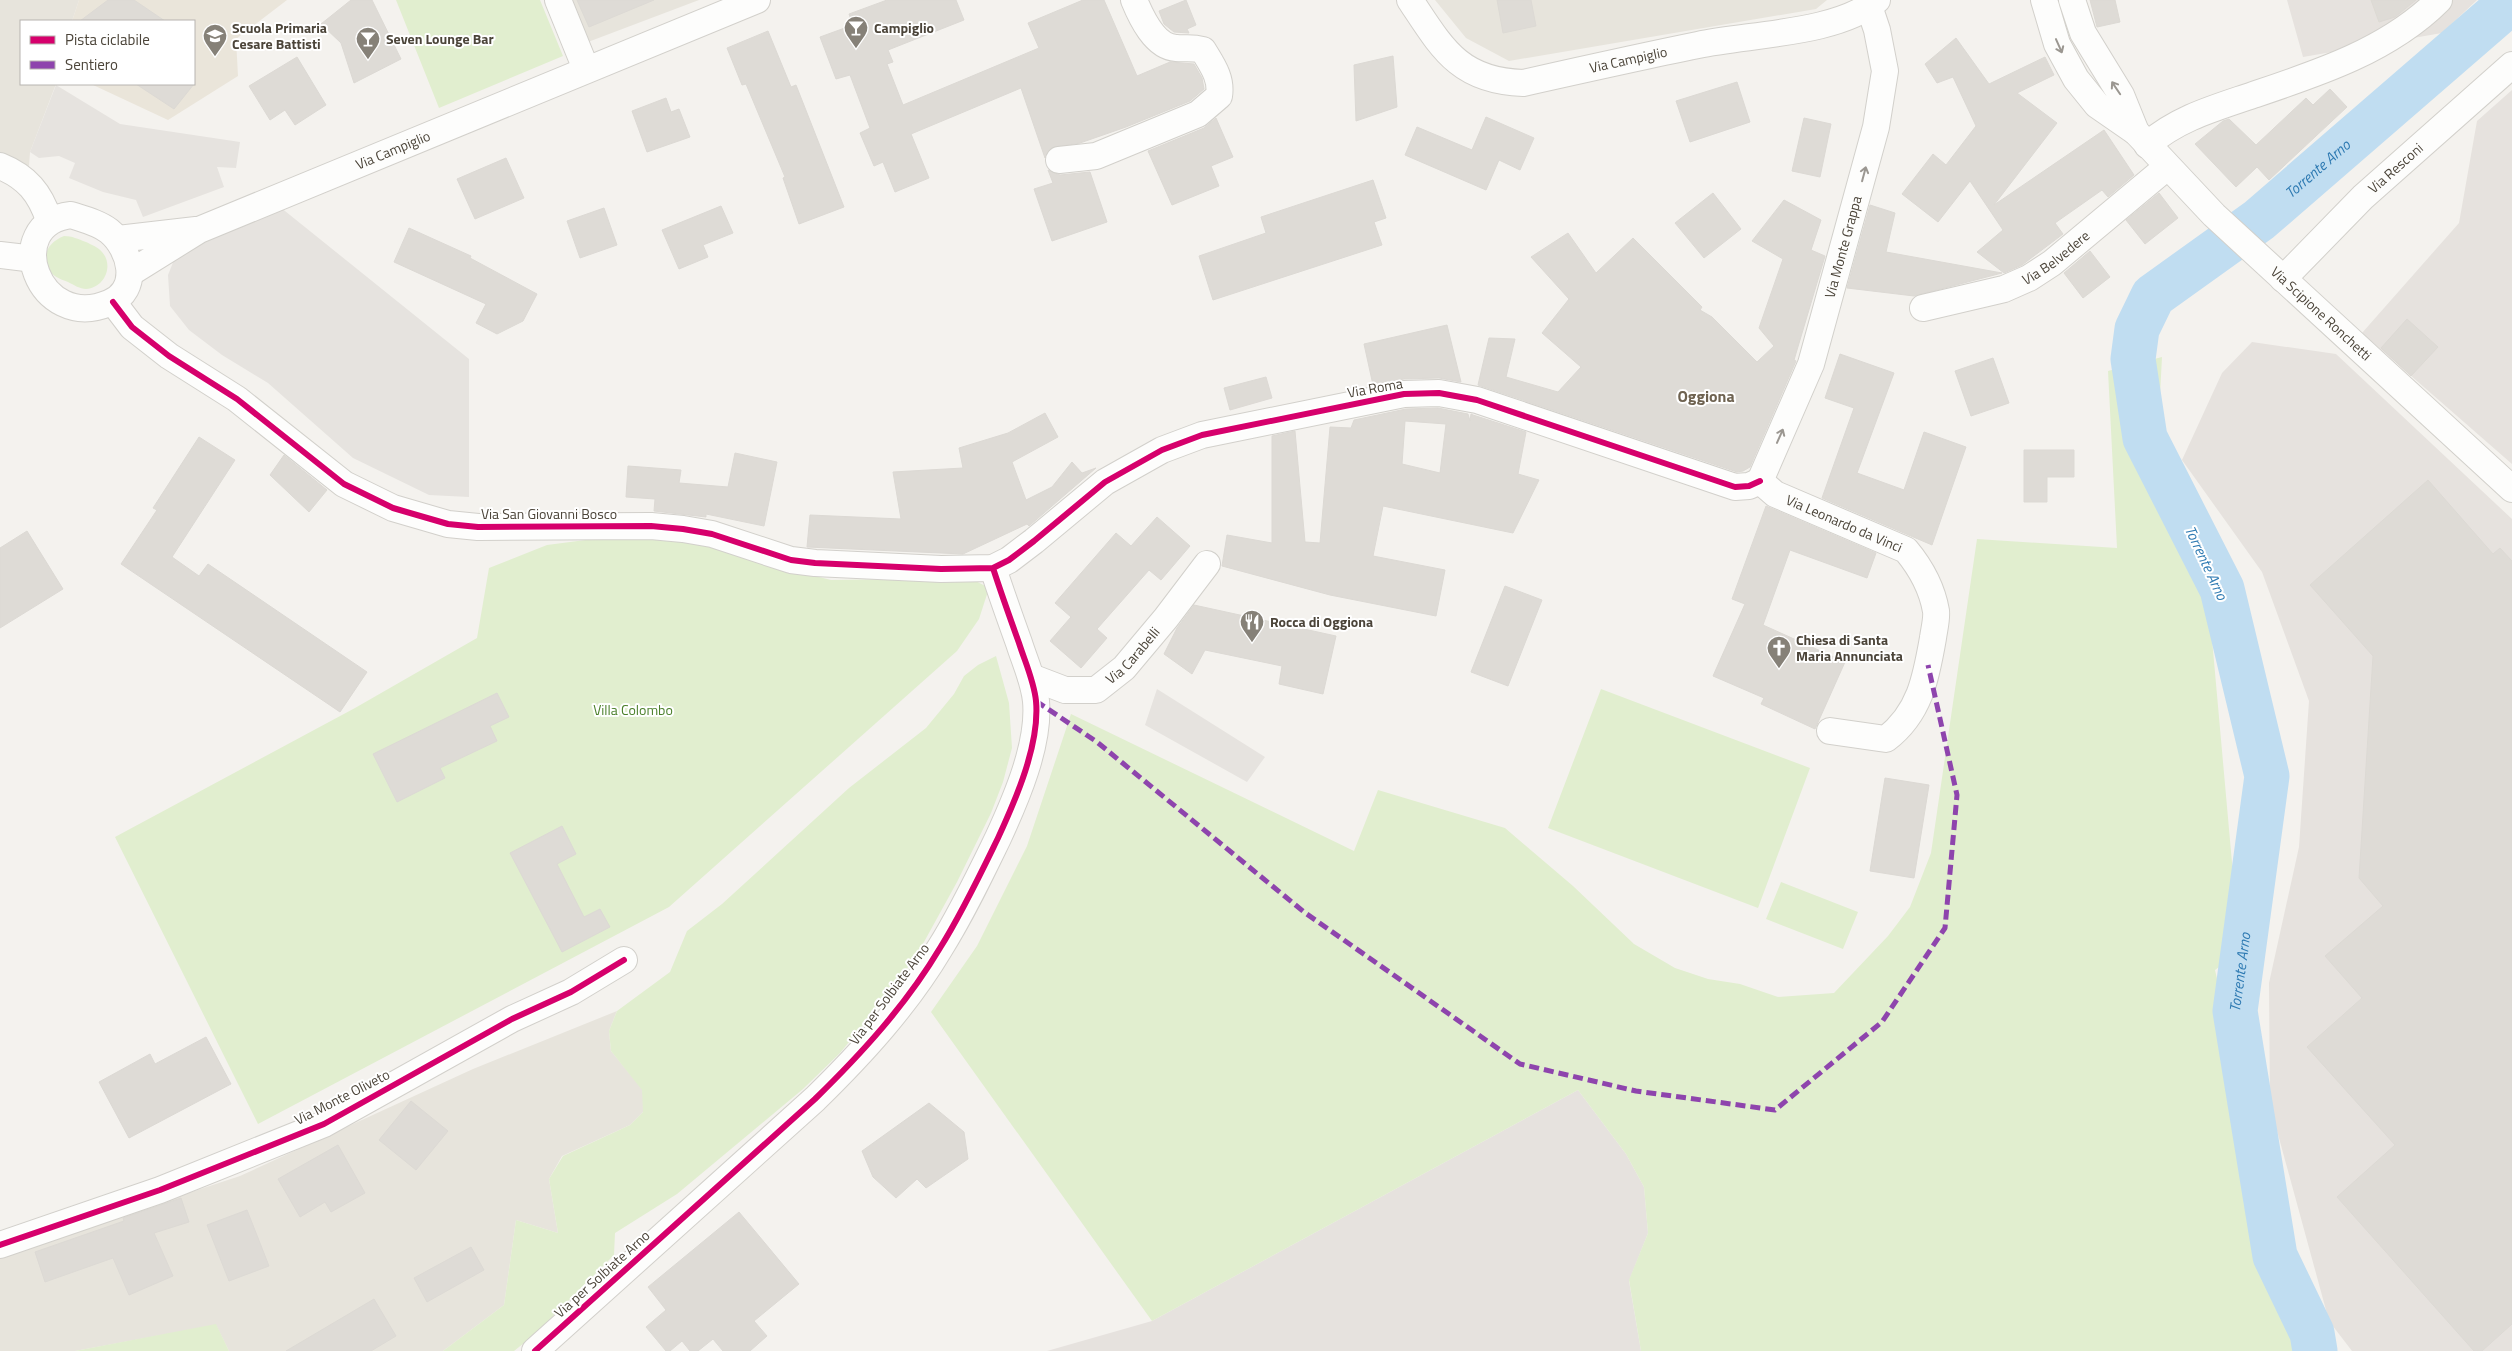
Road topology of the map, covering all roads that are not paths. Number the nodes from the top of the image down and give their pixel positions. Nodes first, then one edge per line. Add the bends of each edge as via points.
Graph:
1 (558, 0) edge
2 (756, 0) edge
3 (1134, 0) edge
4 (1410, 0) edge
5 (2044, 0) edge
6 (2072, 0) edge
7 (2439, 0) edge
8 (1873, 3) edge
9 (2512, 65) edge
10 (586, 69) junction
11 (2142, 138) junction
12 (1059, 160) dead end
13 (0, 166) edge
14 (2167, 166) junction
15 (49, 220) junction
16 (199, 230) junction
17 (118, 239) junction
18 (0, 256) edge
19 (26, 258) junction
20 (2275, 272) junction
21 (130, 273) junction
22 (113, 302) junction
23 (1923, 308) dead end
24 (1760, 481) junction
25 (2512, 489) edge
26 (1207, 564) dead end
27 (993, 568) junction
28 (1031, 677) junction
29 (1830, 731) dead end
30 (624, 960) dead end
31 (0, 1245) edge
32 (535, 1351) edge

1 - 10 street
2 - 10 street, Via Campiglio
3 - 12 street via 1140,15 1163,44 1203,50 1215,69 1219,96 1198,114 1096,156
4 - 8 street, Via Campiglio via 1453,58 1474,73 1498,82 1523,83 1700,44 1828,24
5 -> 11 street, Via Scipione Ronchetti via 2057,44 2076,79 2097,105
11 -> 6 street, Via Scipione Ronchetti via 2121,95 2083,33
7 - 11 street via 2377,45 2322,72 2189,117 2162,132
24 -> 8 street, Via Monte Grappa via 1811,364 1876,127 1885,71
9 - 20 street, Via Resconi
10 - 16 street, Via Campiglio
11 - 14 street, Via Scipione Ronchetti
13 - 15 street via 30,183
14 - 20 street, Via Scipione Ronchetti
14 - 23 street, Via Belvedere via 2030,278 2004,289
15 - 17 street via 71,215 108,230
15 - 19 street via 34,232
16 - 17 street, Via Campiglio
16 - 21 street, Via Campiglio
17 - 21 street via 128,256
18 - 19 street
19 - 22 street via 28,272 36,285 57,300 79,309 93,310
20 - 25 street, Via Scipione Ronchetti
21 - 22 street via 126,291
22 - 27 street, Via San Giovanni Bosco via 132,327 161,350 244,404 344,484 420,517 448,524 504,528 675,528 712,534 791,560 941,569
24 - 27 street, Via Roma via 1735,487 1477,400 1439,393 1413,394 1202,434 1162,450 1105,482 1016,555
24 - 29 street, Via Leonardo da Vinci via 1775,494 1906,550 1919,566 1936,613 1918,702 1902,727 1886,739
26 - 28 street, Via Carabelli via 1124,668 1096,690 1065,690
27 - 28 street, Via per Solbiate Arno
28 - 32 street, Via per Solbiate Arno via 1036,700 1036,726 1020,786 973,890 913,989 852,1062 815,1099
30 - 31 street, Via Monte Oliveto via 571,992 512,1018 324,1124 160,1190

